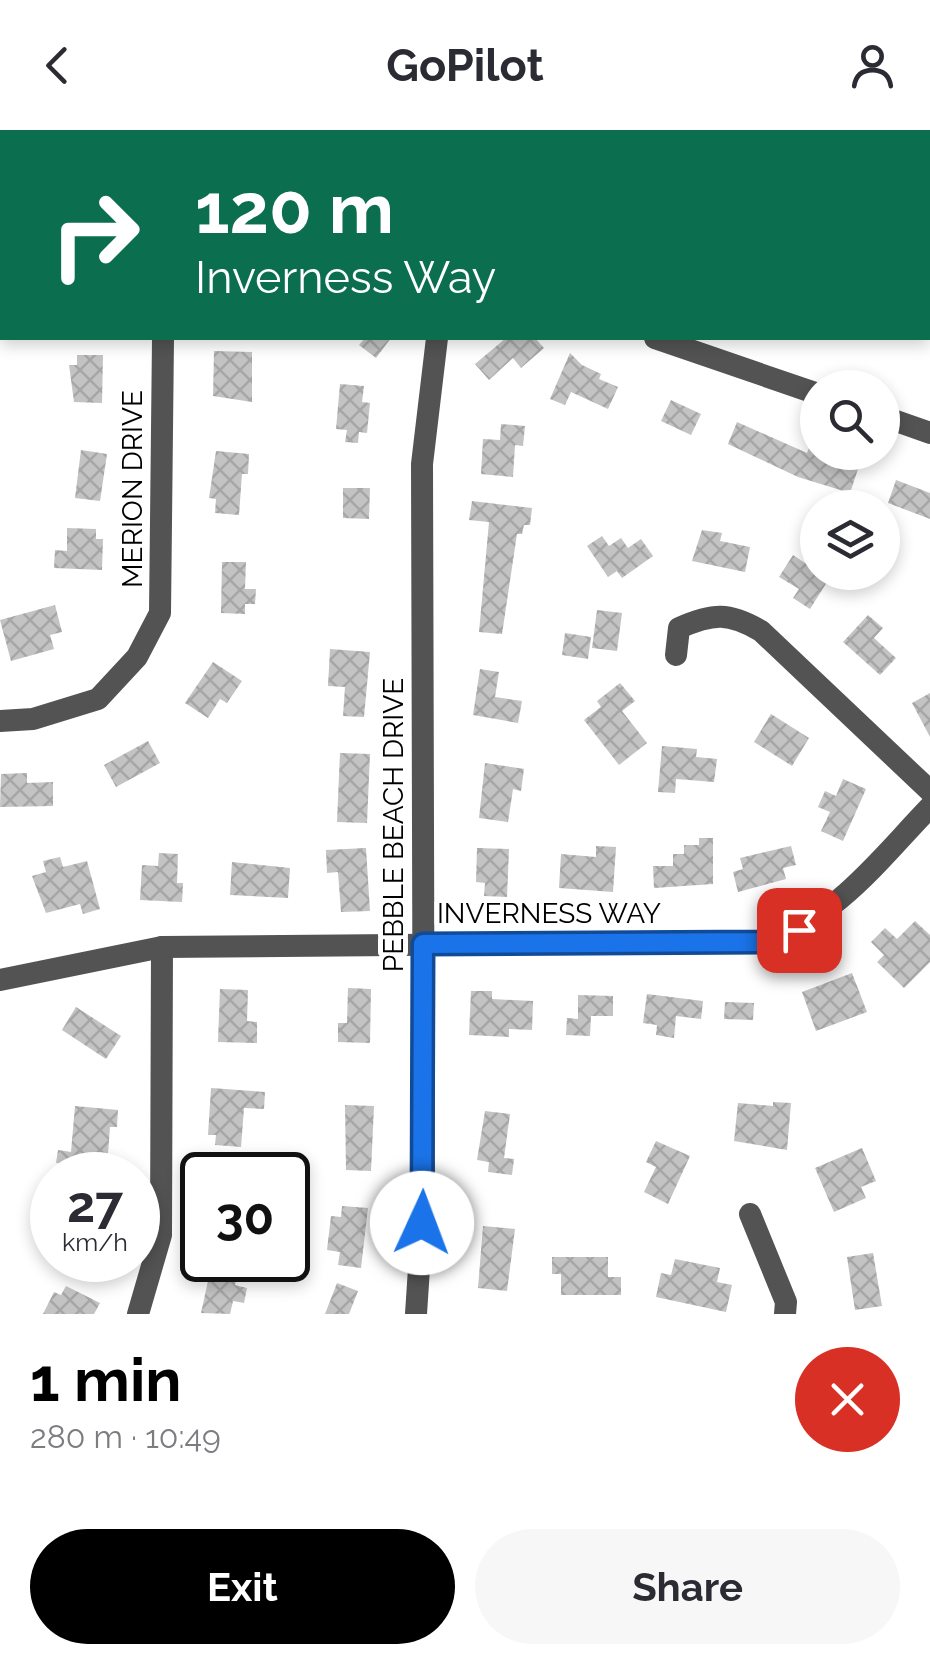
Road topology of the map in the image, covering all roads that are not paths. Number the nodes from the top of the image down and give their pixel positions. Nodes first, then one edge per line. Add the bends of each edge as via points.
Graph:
1 (163, 340) edge
2 (437, 340) edge
3 (661, 340) edge
4 (800, 388) edge
5 (900, 422) edge
6 (930, 433) edge
7 (676, 655) dead end
8 (0, 721) edge
9 (930, 791) edge
10 (930, 807) edge
11 (423, 944) junction
12 (162, 947) junction
13 (0, 980) edge
14 (750, 1214) dead end
15 (138, 1314) edge
16 (416, 1314) edge
17 (785, 1314) edge

1 - 8 street, MERION DRIVE via 160,613 138,658 98,699 33,719
2 - 11 street, PEBBLE BEACH DRIVE via 422,464
3 - 4 street
5 - 6 street
7 - 9 street via 679,628 708,616 734,615
10 - 11 street, INVERNESS WAY via 826,914 763,942
11 - 12 street, INVERNESS WAY
11 - 16 street, PEBBLE BEACH DRIVE via 424,1192
12 - 13 street, INVERNESS WAY
12 - 15 street via 161,1235
14 - 17 street

